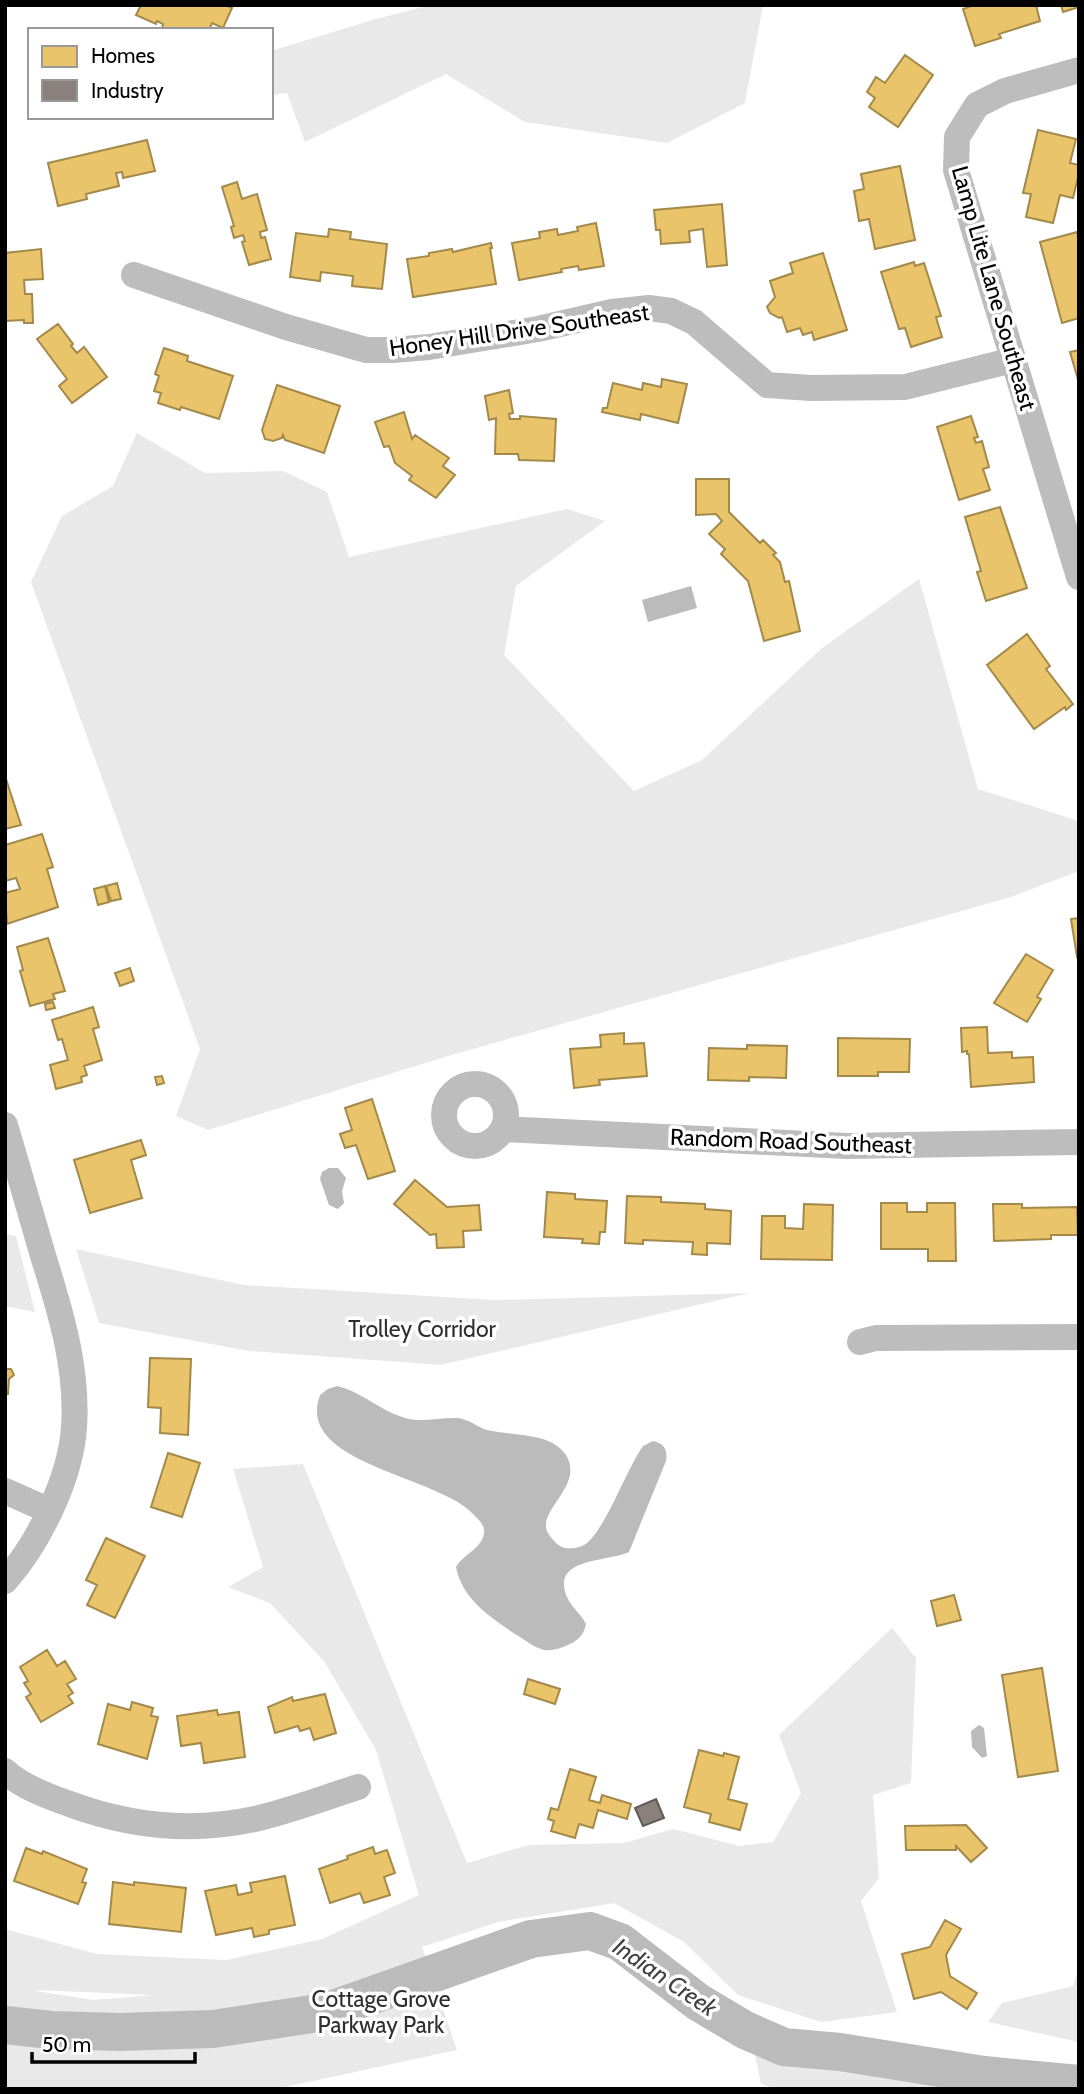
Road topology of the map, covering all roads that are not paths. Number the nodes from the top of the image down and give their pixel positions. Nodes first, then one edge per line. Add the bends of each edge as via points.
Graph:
1 (1079, 70) edge
2 (134, 275) dead end
3 (1013, 360) junction
4 (1079, 577) edge
5 (5, 1125) edge
6 (503, 1129) dead end
7 (1079, 1142) edge
8 (1079, 1337) edge
9 (860, 1342) dead end
10 (5, 1491) edge
11 (50, 1511) junction
12 (5, 1581) edge
13 (5, 1771) edge
14 (358, 1787) dead end

1 - 3 street, Lamp Lite Lane Southeast via 1005,91 977,105 957,137 956,170
2 - 3 street, Honey Hill Drive Southeast via 366,350 429,347 649,308 671,311 694,322 767,385 905,387
3 - 4 street, Lamp Lite Lane Southeast
5 - 11 street via 62,1317 73,1374 74,1428 64,1477
6 - 7 street, Random Road Southeast via 848,1146
8 - 9 street via 876,1338
10 - 11 street
11 - 12 street
13 - 14 street via 48,1796 93,1813 150,1825 204,1827 256,1819

